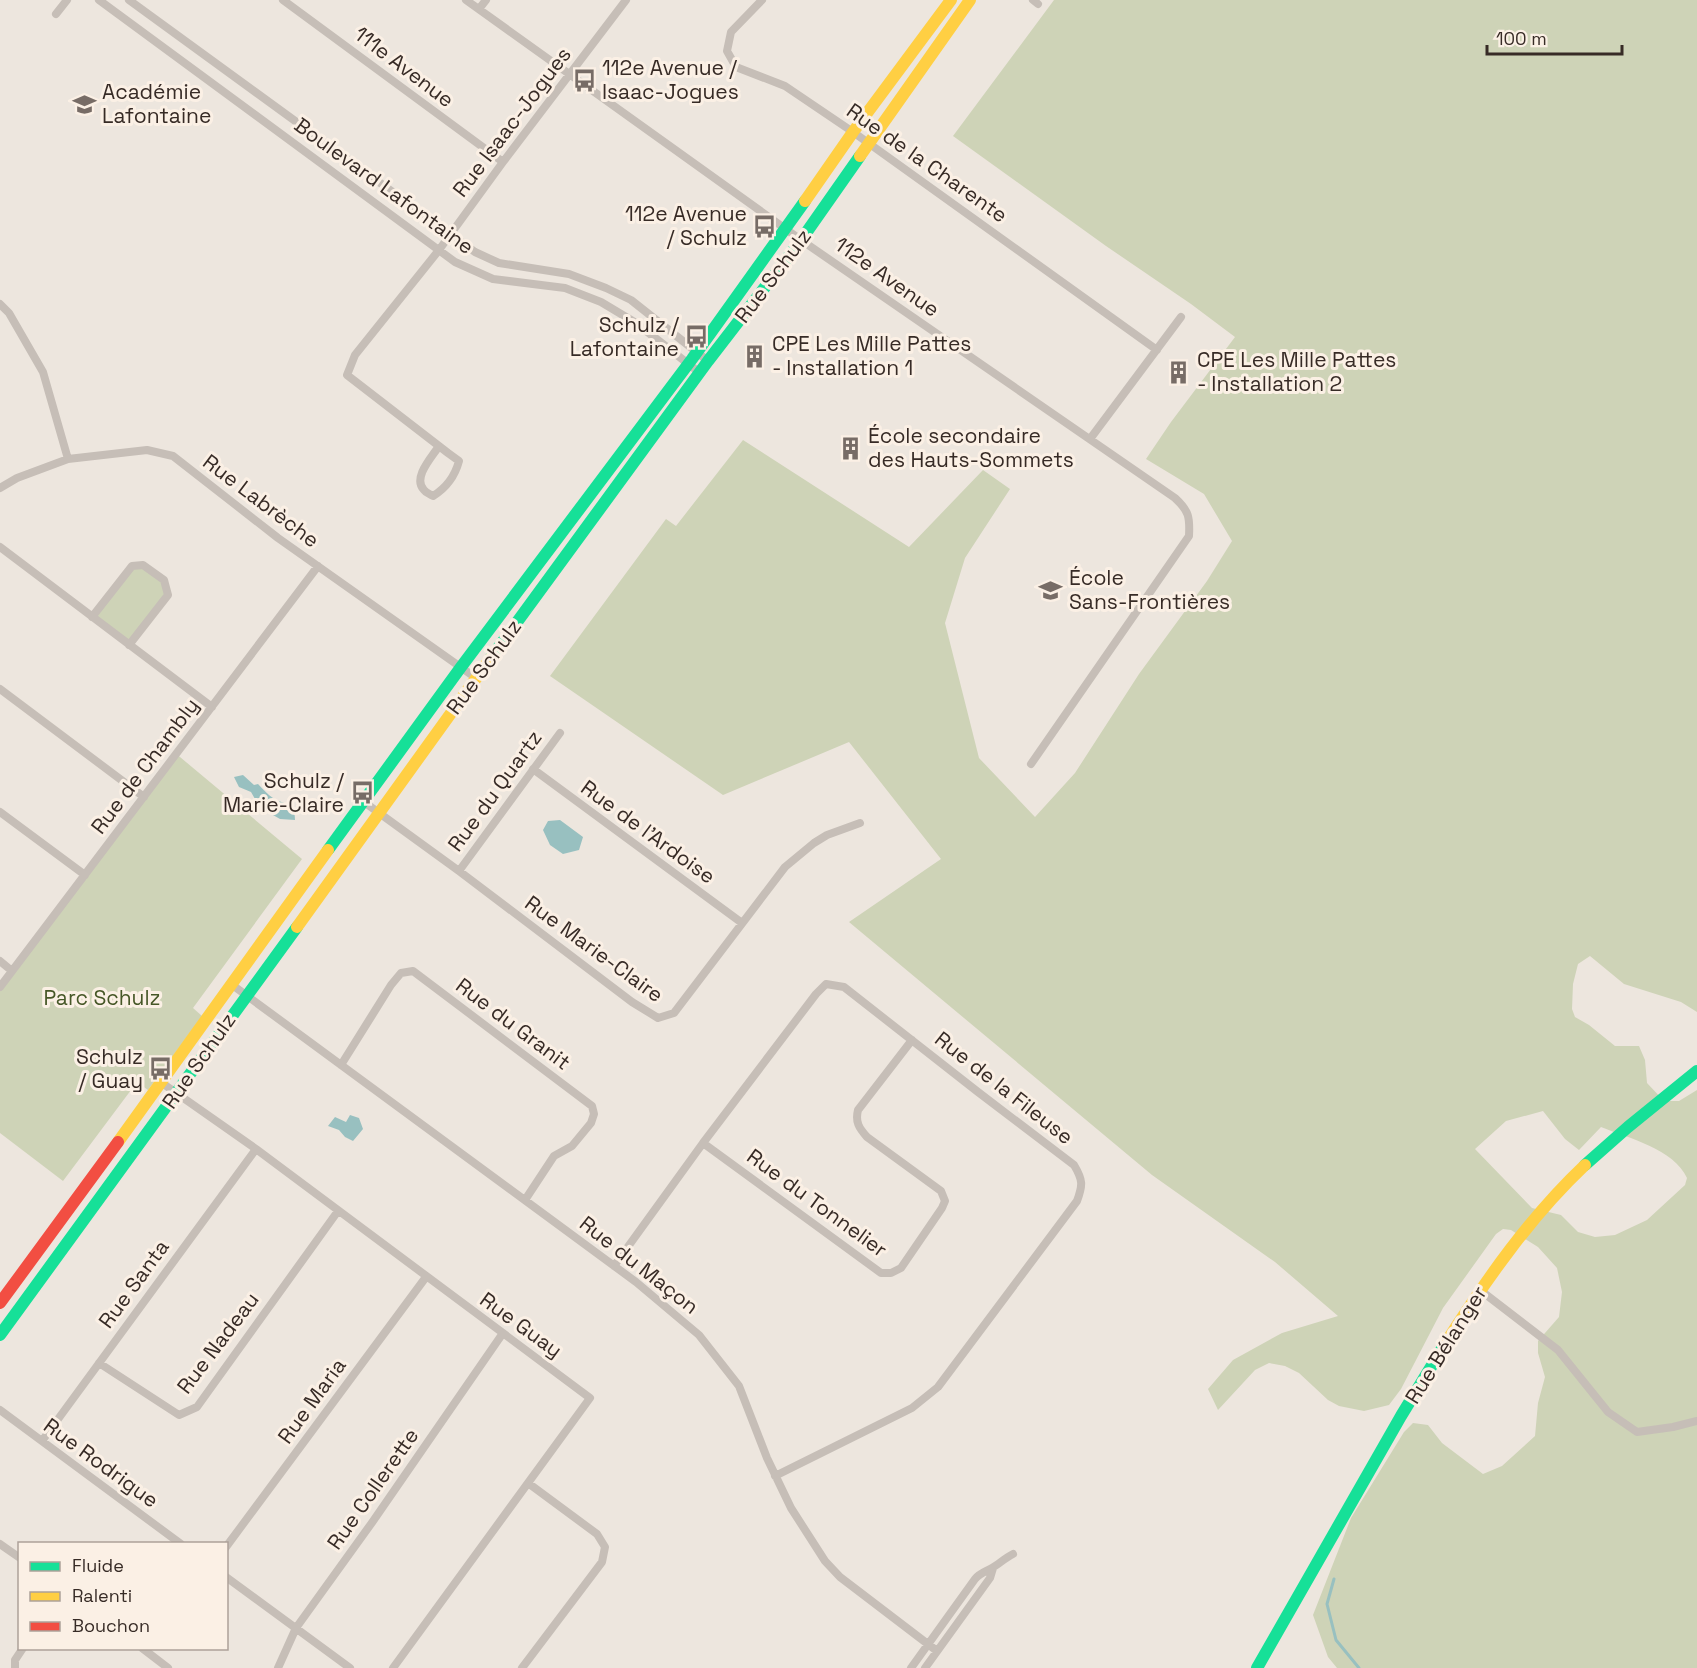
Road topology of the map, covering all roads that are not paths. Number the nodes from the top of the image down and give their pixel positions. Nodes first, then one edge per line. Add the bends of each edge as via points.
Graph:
1 (67, 0) edge
2 (99, 0) edge
3 (129, 0) edge
4 (283, 0) edge
5 (466, 0) edge
6 (486, 0) edge
7 (626, 0) edge
8 (762, 0) edge
9 (951, 0) edge
10 (970, 0) edge
11 (479, 9) junction
12 (56, 15) dead end
13 (570, 74) junction
14 (853, 132) junction
15 (869, 143) junction
16 (503, 162) junction
17 (786, 229) junction
18 (450, 235) junction
19 (801, 240) junction
20 (439, 250) junction
21 (742, 288) junction
22 (756, 299) junction
23 (0, 304) edge
24 (1181, 317) dead end
25 (1157, 350) junction
26 (696, 353) junction
27 (708, 361) junction
28 (688, 364) junction
29 (700, 373) junction
30 (1090, 440) junction
31 (439, 446) junction
32 (68, 459) junction
33 (0, 488) edge
34 (0, 547) edge
35 (318, 566) junction
36 (92, 617) junction
37 (129, 645) junction
38 (461, 667) junction
39 (476, 678) junction
40 (0, 689) edge
41 (212, 707) junction
42 (560, 733) dead end
43 (1031, 764) dead end
44 (533, 769) junction
45 (144, 797) junction
46 (364, 802) junction
47 (0, 812) edge
48 (378, 812) junction
49 (860, 823) dead end
50 (459, 871) junction
51 (85, 875) junction
52 (289, 903) junction
53 (304, 914) junction
54 (742, 923) junction
55 (0, 961) edge
56 (12, 970) junction
57 (231, 984) junction
58 (0, 987) edge
59 (246, 995) junction
60 (912, 1040) junction
61 (341, 1065) junction
62 (1697, 1071) edge
63 (162, 1083) junction
64 (177, 1093) junction
65 (704, 1143) junction
66 (256, 1149) junction
67 (78, 1197) junction
68 (525, 1200) junction
69 (93, 1207) junction
70 (338, 1211) junction
71 (614, 1266) junction
72 (426, 1277) junction
73 (1480, 1290) junction
74 (0, 1303) edge
75 (503, 1334) junction
76 (0, 1335) edge
77 (99, 1363) junction
78 (0, 1410) edge
79 (1697, 1421) edge
80 (42, 1441) junction
81 (775, 1476) junction
82 (528, 1483) junction
83 (178, 1542) edge
84 (0, 1544) edge
85 (228, 1544) edge
86 (1013, 1554) dead end
87 (18, 1557) edge
88 (993, 1568) junction
89 (228, 1578) edge
90 (296, 1628) junction
91 (928, 1643) junction
92 (21, 1650) edge
93 (145, 1650) edge
94 (937, 1651) junction
95 (15, 1668) edge
96 (168, 1668) edge
97 (278, 1668) edge
98 (350, 1668) edge
99 (393, 1668) edge
100 (522, 1668) edge
101 (910, 1668) edge
102 (925, 1668) edge
103 (1257, 1668) edge

1 - 12 street
2 - 20 street, Boulevard Lafontaine
3 - 18 street, Boulevard Lafontaine
4 - 16 street, 111e Avenue
5 - 11 street, 112e Avenue
6 - 11 street
7 - 13 street, Rue Isaac-Jogues
8 - 14 street, Rue de la Charente via 731,32 727,51 736,67 785,86
9 - 14 street, Rue Schulz
10 - 15 street, Rue Schulz
11 - 13 street, 112e Avenue
13 - 16 street, Rue Isaac-Jogues
13 - 17 street, 112e Avenue
14 - 15 street, Rue de la Charente
14 - 17 street, Rue Schulz
15 - 19 street, Rue Schulz
15 - 25 street, Rue de la Charente
16 - 18 street, Rue Isaac-Jogues
17 - 19 street, 112e Avenue
17 - 21 street, Rue Schulz
18 - 20 street, Rue Isaac-Jogues
18 - 26 street, Boulevard Lafontaine via 499,263 569,274 606,288 631,300
19 - 22 street, Rue Schulz
19 - 30 street, 112e Avenue
20 - 28 street, Boulevard Lafontaine via 455,262 493,279 565,288 601,302 636,323
20 - 31 street, Rue Isaac-Jogues via 355,355 347,375
21 - 22 street
21 - 26 street, Rue Schulz
22 - 27 street, Rue Schulz
23 - 32 street via 43,372
24 - 25 street
25 - 30 street
26 - 27 street, Boulevard Lafontaine
26 - 28 street, Rue Schulz
27 - 29 street, Rue Schulz
28 - 29 street, Boulevard Lafontaine
28 - 38 street, Rue Schulz
29 - 39 street, Rue Schulz
30 - 43 street, 112e Avenue via 1175,498 1190,521 1189,536
31 - 31 street, Rue Isaac-Jogues via 459,461 457,471 443,490 433,496 423,490 420,476
32 - 33 street, Rue Labrèche
32 - 35 street, Rue Labrèche via 147,450 173,456
34 - 36 street
35 - 38 street, Rue Labrèche
35 - 41 street, Rue de Chambly
36 - 37 street
36 - 37 street via 132,566 143,565 164,580 168,595
37 - 41 street
38 - 39 street, Rue Labrèche
38 - 46 street, Rue Schulz
39 - 48 street, Rue Schulz
40 - 45 street
41 - 45 street, Rue de Chambly
42 - 44 street, Rue du Quartz
44 - 50 street, Rue du Quartz
44 - 54 street, Rue de l'Ardoise
45 - 51 street, Rue de Chambly
46 - 48 street, Rue Marie-Claire
46 - 52 street, Rue Schulz
47 - 51 street
48 - 50 street, Rue Marie-Claire
48 - 53 street, Rue Schulz
49 - 54 street, Rue Marie-Claire via 827,835 785,867
50 - 54 street, Rue Marie-Claire via 658,1018 674,1013
51 - 56 street, Rue de Chambly
52 - 53 street
52 - 57 street, Rue Schulz
53 - 59 street, Rue Schulz
55 - 56 street
56 - 58 street, Rue de Chambly
57 - 59 street, Rue du Maçon
57 - 63 street, Rue Schulz
59 - 61 street, Rue du Maçon
59 - 64 street, Rue Schulz
60 - 65 street, Rue de la Fileuse via 844,987 826,984
60 - 65 street, Rue du Tonnelier via 858,1110 856,1118 867,1137 941,1191 945,1201 901,1268 891,1273 881,1273
60 - 81 street, Rue de la Fileuse via 1074,1165 1081,1175 1082,1188 1077,1202 938,1387 912,1408
61 - 68 street, Rue du Maçon
61 - 68 street, Rue du Granit via 391,985 401,973 413,971 592,1106 591,1123 572,1146 555,1156
62 - 73 street, Rue Bélanger via 1563,1186
63 - 64 street, Rue Guay
63 - 67 street, Rue Schulz
64 - 66 street, Rue Guay
64 - 69 street, Rue Schulz
65 - 71 street, Rue de la Fileuse
66 - 70 street, Rue Guay
66 - 77 street, Rue Santa
67 - 69 street
67 - 74 street, Rue Schulz
68 - 71 street, Rue du Maçon
69 - 76 street, Rue Schulz
70 - 72 street, Rue Guay
70 - 77 street, Rue Nadeau via 197,1407 179,1415
71 - 81 street, Rue du Maçon via 699,1335 739,1386
72 - 75 street, Rue Guay
72 - 85 street, Rue Maria
73 - 79 street via 1558,1350 1608,1412 1637,1432
73 - 103 street, Rue Bélanger via 1425,1375
75 - 82 street, Rue Guay via 590,1398
75 - 90 street, Rue Collerette
77 - 80 street, Rue Santa
78 - 80 street, Rue Rodrigue
80 - 83 street, Rue Rodrigue
81 - 91 street, Rue du Maçon via 825,1561 840,1577
82 - 99 street, Rue Guay
82 - 100 street via 597,1534 605,1547 602,1562
84 - 87 street
86 - 88 street
88 - 91 street via 981,1572
88 - 94 street via 990,1578
89 - 90 street
90 - 97 street, Rue Collerette
90 - 98 street
91 - 94 street, Rue du Maçon
91 - 101 street
92 - 95 street
93 - 96 street
94 - 102 street

